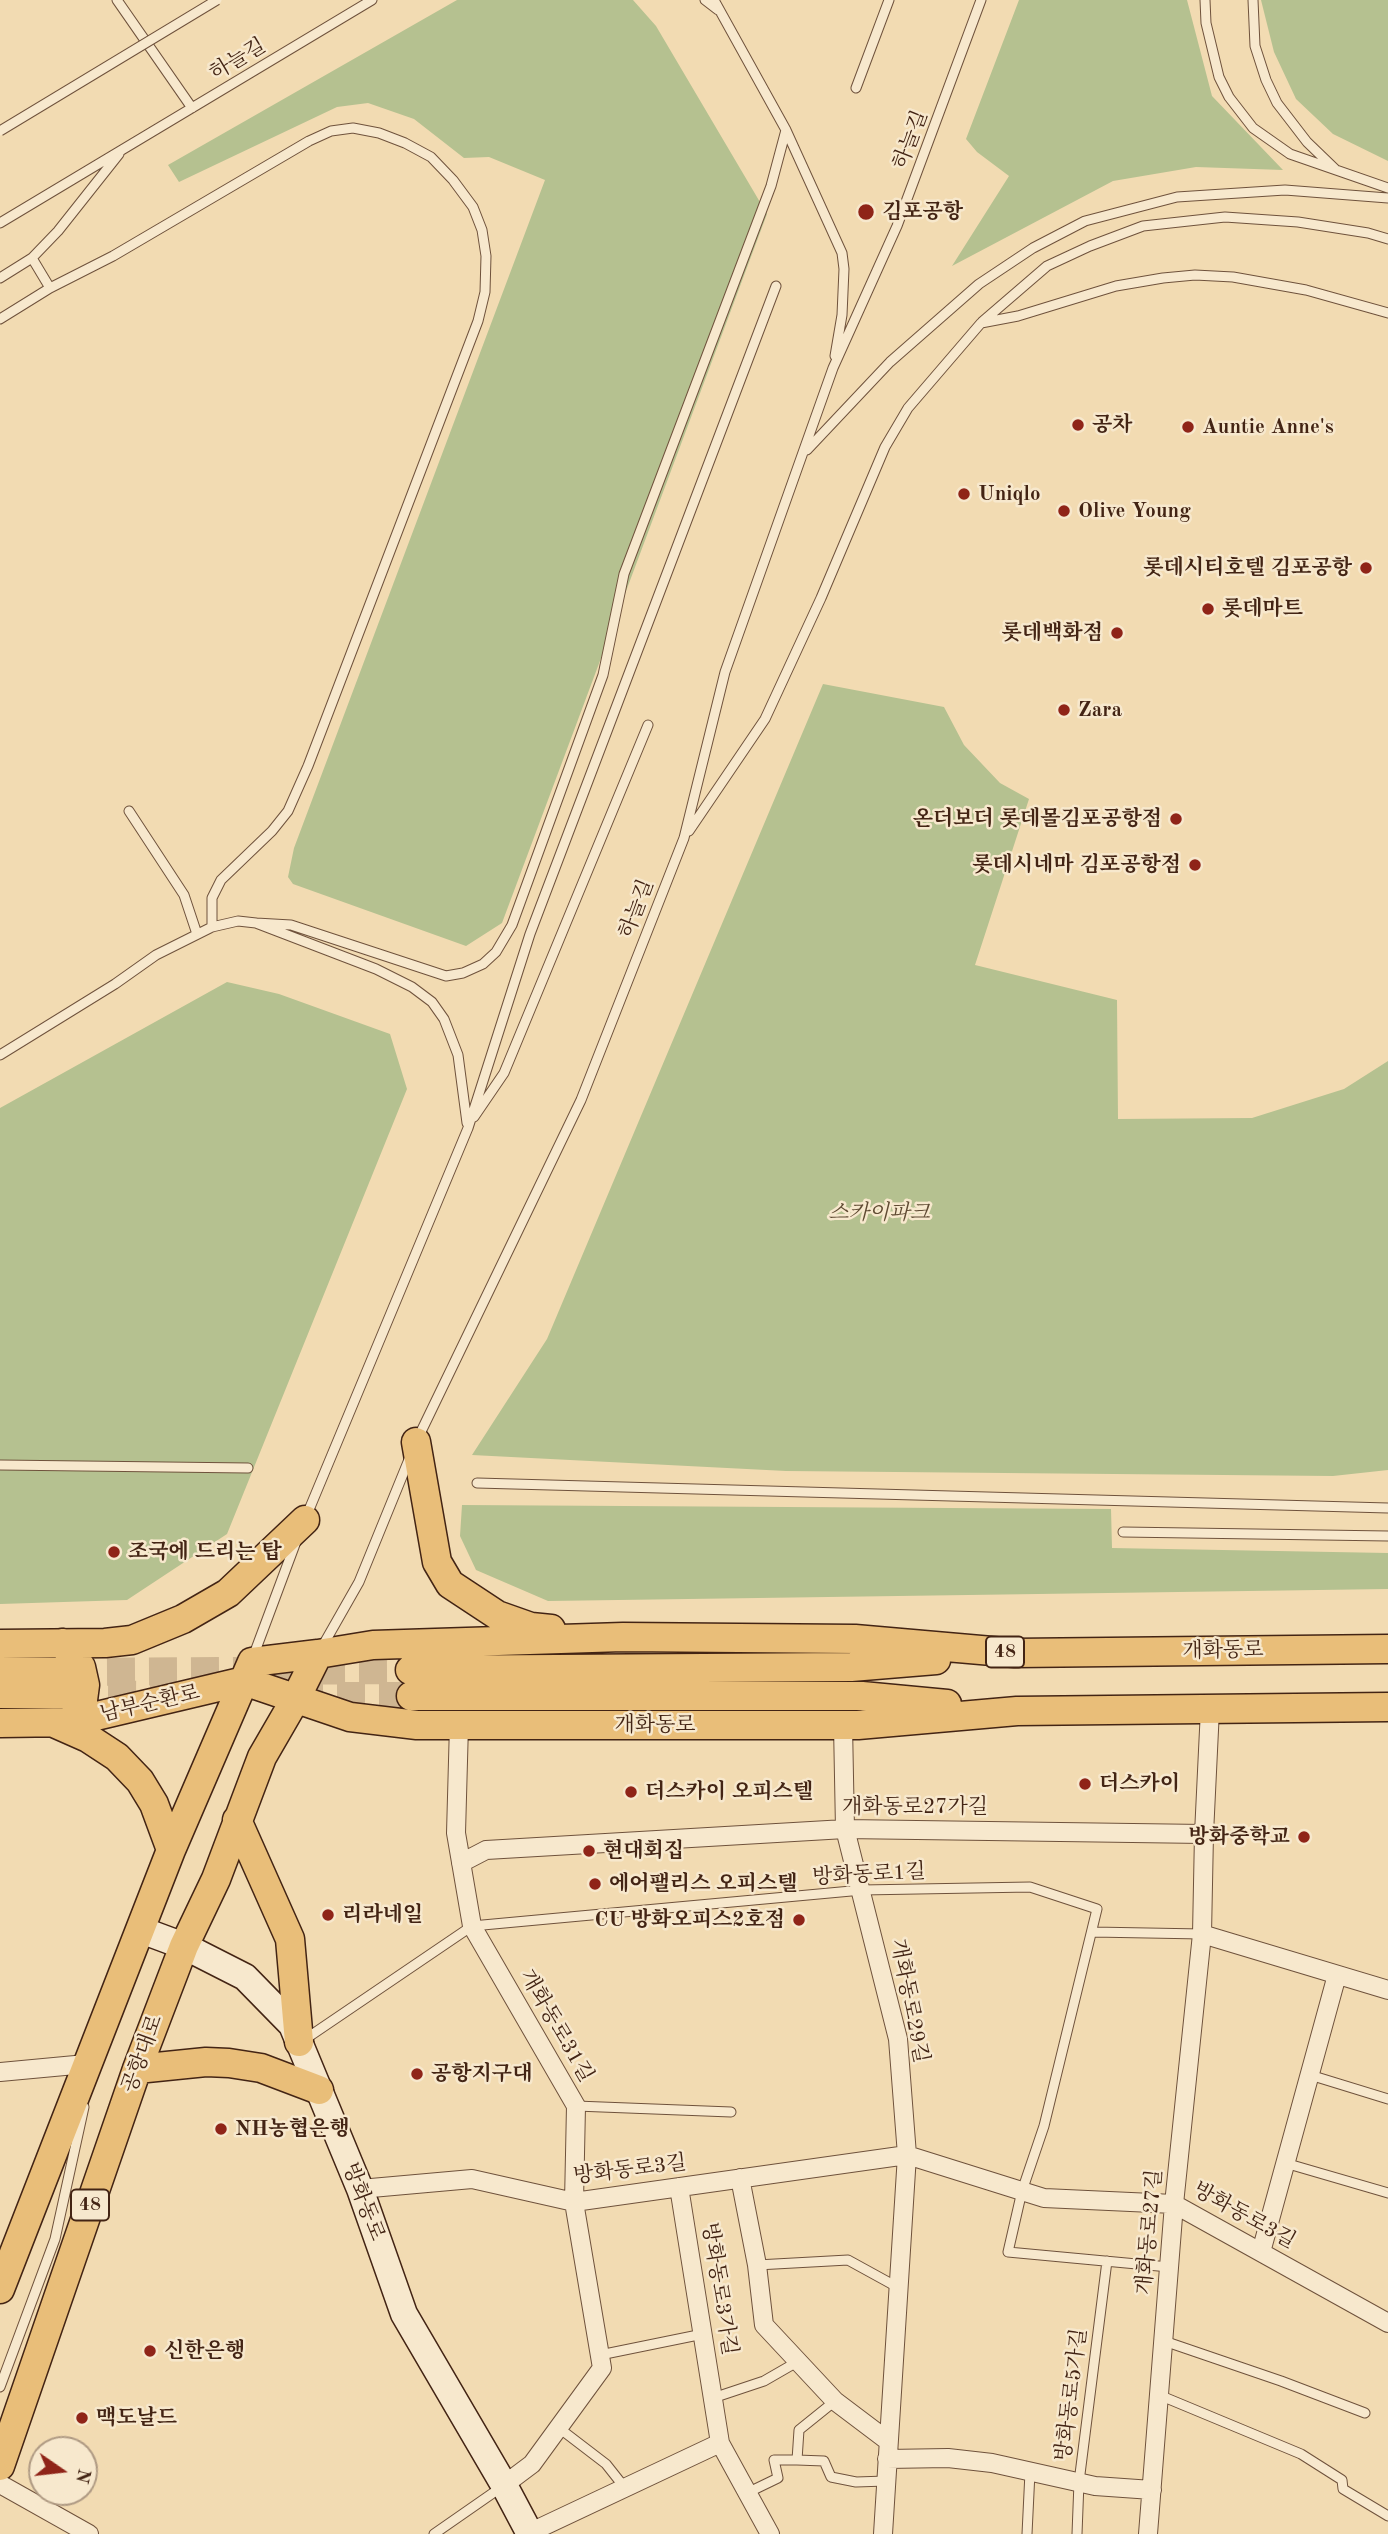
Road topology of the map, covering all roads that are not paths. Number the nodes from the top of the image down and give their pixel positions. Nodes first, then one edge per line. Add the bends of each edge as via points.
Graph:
1 (117, 0) edge
2 (217, 0) edge
3 (372, 0) edge
4 (705, 0) edge
5 (714, 0) edge
6 (889, 0) edge
7 (981, 0) edge
8 (1205, 0) edge
9 (1252, 0) edge
10 (719, 11) junction
11 (856, 88) dead end
12 (192, 108) junction
13 (786, 130) junction
14 (0, 131) edge
15 (122, 150) junction
16 (1338, 173) junction
17 (1388, 188) edge
18 (1388, 198) edge
19 (0, 223) edge
20 (1388, 239) edge
21 (32, 258) junction
22 (0, 278) edge
23 (776, 286) dead end
24 (50, 288) junction
25 (1388, 313) edge
26 (0, 319) edge
27 (981, 323) junction
28 (833, 368) junction
29 (804, 454) junction
30 (648, 724) dead end
31 (129, 811) dead end
32 (684, 838) junction
33 (256, 923) junction
34 (212, 927) junction
35 (197, 934) junction
36 (0, 1055) edge
37 (468, 1128) junction
38 (416, 1442) junction
39 (0, 1465) edge
40 (248, 1468) dead end
41 (477, 1483) dead end
42 (1388, 1507) edge
43 (304, 1520) junction
44 (1123, 1532) dead end
45 (1388, 1536) edge
46 (623, 1637) junction
47 (62, 1643) junction
48 (420, 1643) junction
49 (0, 1644) edge
50 (1388, 1649) edge
51 (1015, 1653) junction
52 (318, 1654) junction
53 (0, 1672) edge
54 (248, 1672) junction
55 (0, 1695) edge
56 (295, 1700) junction
57 (1388, 1707) edge
58 (1210, 1709) junction
59 (1017, 1711) junction
60 (63, 1722) junction
61 (0, 1723) edge
62 (417, 1725) junction
63 (459, 1725) junction
64 (843, 1725) junction
65 (237, 1820) junction
66 (845, 1829) junction
67 (1204, 1834) junction
68 (171, 1850) junction
69 (461, 1863) junction
70 (862, 1890) junction
71 (472, 1926) junction
72 (141, 1930) junction
73 (1093, 1932) junction
74 (1202, 1934) junction
75 (184, 1945) junction
76 (1337, 1975) junction
77 (1388, 1990) edge
78 (101, 2030) junction
79 (299, 2042) junction
80 (86, 2064) junction
81 (137, 2069) junction
82 (0, 2072) edge
83 (1310, 2075) junction
84 (319, 2090) junction
85 (1388, 2099) edge
86 (576, 2106) junction
87 (731, 2112) dead end
88 (908, 2155) junction
89 (1285, 2163) junction
90 (740, 2178) junction
91 (679, 2187) junction
92 (360, 2189) junction
93 (1022, 2192) junction
94 (1388, 2193) edge
95 (574, 2202) junction
96 (1174, 2204) junction
97 (1261, 2252) junction
98 (1107, 2261) junction
99 (757, 2265) junction
100 (1169, 2267) junction
101 (899, 2288) junction
102 (0, 2289) edge
103 (1388, 2323) edge
104 (703, 2334) junction
105 (1164, 2341) junction
106 (600, 2355) junction
107 (797, 2362) junction
108 (0, 2387) edge
109 (1159, 2395) junction
110 (713, 2398) junction
111 (835, 2401) junction
112 (1365, 2413) dead end
113 (559, 2427) junction
114 (720, 2443) junction
115 (888, 2450) junction
116 (797, 2460) junction
117 (0, 2466) edge
118 (1030, 2472) junction
119 (886, 2481) junction
120 (1079, 2482) junction
121 (0, 2484) edge
122 (504, 2484) junction
123 (625, 2488) junction
124 (1152, 2490) junction
125 (747, 2493) junction
126 (1388, 2516) edge
127 (89, 2534) edge
128 (434, 2534) edge
129 (529, 2534) edge
130 (770, 2534) edge
131 (883, 2534) edge
132 (1027, 2534) edge
133 (1077, 2534) edge
134 (1148, 2534) edge

1 - 12 lane
2 - 14 lane, bridge
3 - 12 lane, 하늘길
4 - 10 lane, 하늘길
5 - 10 lane, 하늘길
6 - 11 lane
7 - 28 lane, 하늘길 via 897,226
8 - 16 lane via 1219,76 1242,116 1282,149
9 - 16 lane via 1255,46 1277,103
10 - 13 lane, 하늘길
12 - 15 lane, 하늘길
13 - 28 lane, 하늘길 via 842,253 842,315
13 - 33 lane via 771,186 624,575 603,675 512,925 496,952 483,964 446,976 291,925
15 - 19 lane, 하늘길
15 - 21 lane, 하늘길
16 - 17 lane
18 - 29 lane via 1285,190 1177,197 1086,221 1033,248 979,284 890,362
20 - 27 lane via 1297,222 1225,217 1143,226 1047,267
21 - 22 lane, 하늘길
21 - 24 lane
23 - 37 lane via 530,933
24 - 26 lane
24 - 34 lane via 309,141 353,128 405,143 431,158 472,206 482,230 485,292 478,321 308,766 289,811 221,880 212,898
25 - 27 lane via 1306,290 1195,275 1116,286
27 - 32 lane via 908,408 885,447 765,719
28 - 29 lane, 하늘길
29 - 32 lane, 하늘길 via 724,672
30 - 37 lane via 504,1073
31 - 35 lane via 184,895
32 - 38 lane, 하늘길 via 581,1100
33 - 34 lane via 238,921
33 - 37 lane via 376,969 432,1002 451,1032 458,1055
34 - 35 lane
35 - 36 lane via 156,955
37 - 43 lane
38 - 46 main road via 437,1562 450,1584 497,1615 531,1627
38 - 52 lane, 하늘길 via 359,1582
39 - 40 lane
41 - 42 lane
43 - 47 main road via 228,1593 183,1619 132,1640
43 - 54 lane
44 - 45 lane
46 - 48 main road, 개화동로 / 48
46 - 51 main road, 개화동로 / 48 via 855,1639
47 - 49 main road
47 - 60 main road via 81,1667 85,1685 83,1700
48 - 52 main road, 개화동로 / 48
48 - 62 main road via 405,1660 403,1702
50 - 51 main road, 개화동로 / 48
51 - 59 main road, 개화동로 via 851,1667 410,1683 862,1696
52 - 54 main road, 남부순환로
52 - 56 main road, 공항대로 / 48
53 - 55 main road via 66,1683
54 - 56 main road
54 - 60 main road, 남부순환로
54 - 68 main road, 48
56 - 62 main road, 개화동로 via 350,1717
56 - 65 main road, 공항대로 / 48 via 262,1757
57 - 58 main road, 개화동로
58 - 59 main road, 개화동로
58 - 67 street, 개화동로27길
59 - 64 main road, 개화동로
60 - 61 main road, 남부순환로
60 - 68 main road via 117,1757 132,1773 154,1804
62 - 63 main road, 개화동로
63 - 64 main road, 개화동로
63 - 69 street, 개화동로31길 via 456,1833
64 - 66 street, 개화동로29길
65 - 75 main road, 공항대로 / 48 via 216,1879
65 - 79 main road via 290,1939
66 - 67 street, 개화동로27가길
66 - 69 street, 개화동로27가길 via 486,1850
66 - 70 street, 개화동로29길
67 - 74 street, 개화동로27길
68 - 72 main road, 48
69 - 71 street, 개화동로31길
70 - 71 lane, 방화동로1길
70 - 73 lane, 방화동로1길 via 1030,1887 1097,1909
70 - 88 street, 개화동로29길 via 898,2039
71 - 79 lane, 방화동로1길
71 - 86 street, 개화동로31길
72 - 75 main road, 방화동로
72 - 78 main road, 48
73 - 74 lane
73 - 93 lane, 방화동로1길 via 1044,2126
74 - 76 street
74 - 96 street, 개화동로27길
75 - 79 main road, 방화동로 via 246,1978 292,2025
75 - 81 main road, 공항대로 / 48
76 - 77 street
76 - 83 street
78 - 80 main road, 48
78 - 108 lane via 55,2239
79 - 84 main road, 방화동로
80 - 82 street
80 - 102 main road, 48
81 - 84 main road via 229,2063 261,2068
81 - 117 main road, 공항대로 / 48
83 - 85 lane
83 - 89 street
84 - 92 main road, 방화동로
86 - 87 lane
86 - 95 street, 개화동로31길
88 - 90 street, 방화동로3길
88 - 93 street, 방화동로3길
88 - 101 street, 개화동로29길
89 - 94 lane
89 - 97 street
90 - 91 street, 방화동로3길
90 - 99 street
91 - 95 street, 방화동로3길
91 - 104 street, 방화동로3가길
92 - 95 street, 방화동로3길 via 472,2179
92 - 122 main road, 방화동로 via 404,2314
93 - 96 street, 방화동로3길 via 1044,2198
93 - 98 lane via 1008,2252
95 - 106 street, 개화동로31길
96 - 97 street, 방화동로3길
96 - 100 street, 개화동로27길
97 - 103 street, 방화동로3길
98 - 100 lane
98 - 120 lane, 방화동로5가길
99 - 101 lane via 848,2260
99 - 107 street via 764,2325
100 - 105 street, 개화동로27길
101 - 115 street, 개화동로29길
104 - 106 lane
104 - 110 street, 방화동로3가길
105 - 109 street, 개화동로27길
105 - 112 lane
106 - 113 street, 개화동로31길 via 603,2368
107 - 110 lane via 764,2381
107 - 111 street
109 - 124 street, 개화동로27길
109 - 126 lane via 1301,2454 1342,2480 1343,2489
110 - 114 street, 방화동로3가길
111 - 115 street
111 - 116 lane via 799,2430
113 - 122 street, 개화동로31길 via 532,2464
113 - 123 lane via 606,2464
114 - 123 street, 방화동로
114 - 125 street, 방화동로3가길
115 - 118 street
115 - 119 street, 개화동로29길
116 - 119 lane via 824,2461 831,2477
116 - 125 lane via 774,2460 778,2478
118 - 120 street
118 - 132 lane
119 - 131 street, 개화동로29길
120 - 124 street
120 - 133 lane, 방화동로5가길
121 - 127 street
122 - 128 lane
122 - 129 main road, 방화동로
123 - 129 street, 방화동로
124 - 134 street, 개화동로27길
125 - 130 street, 방화동로3가길

